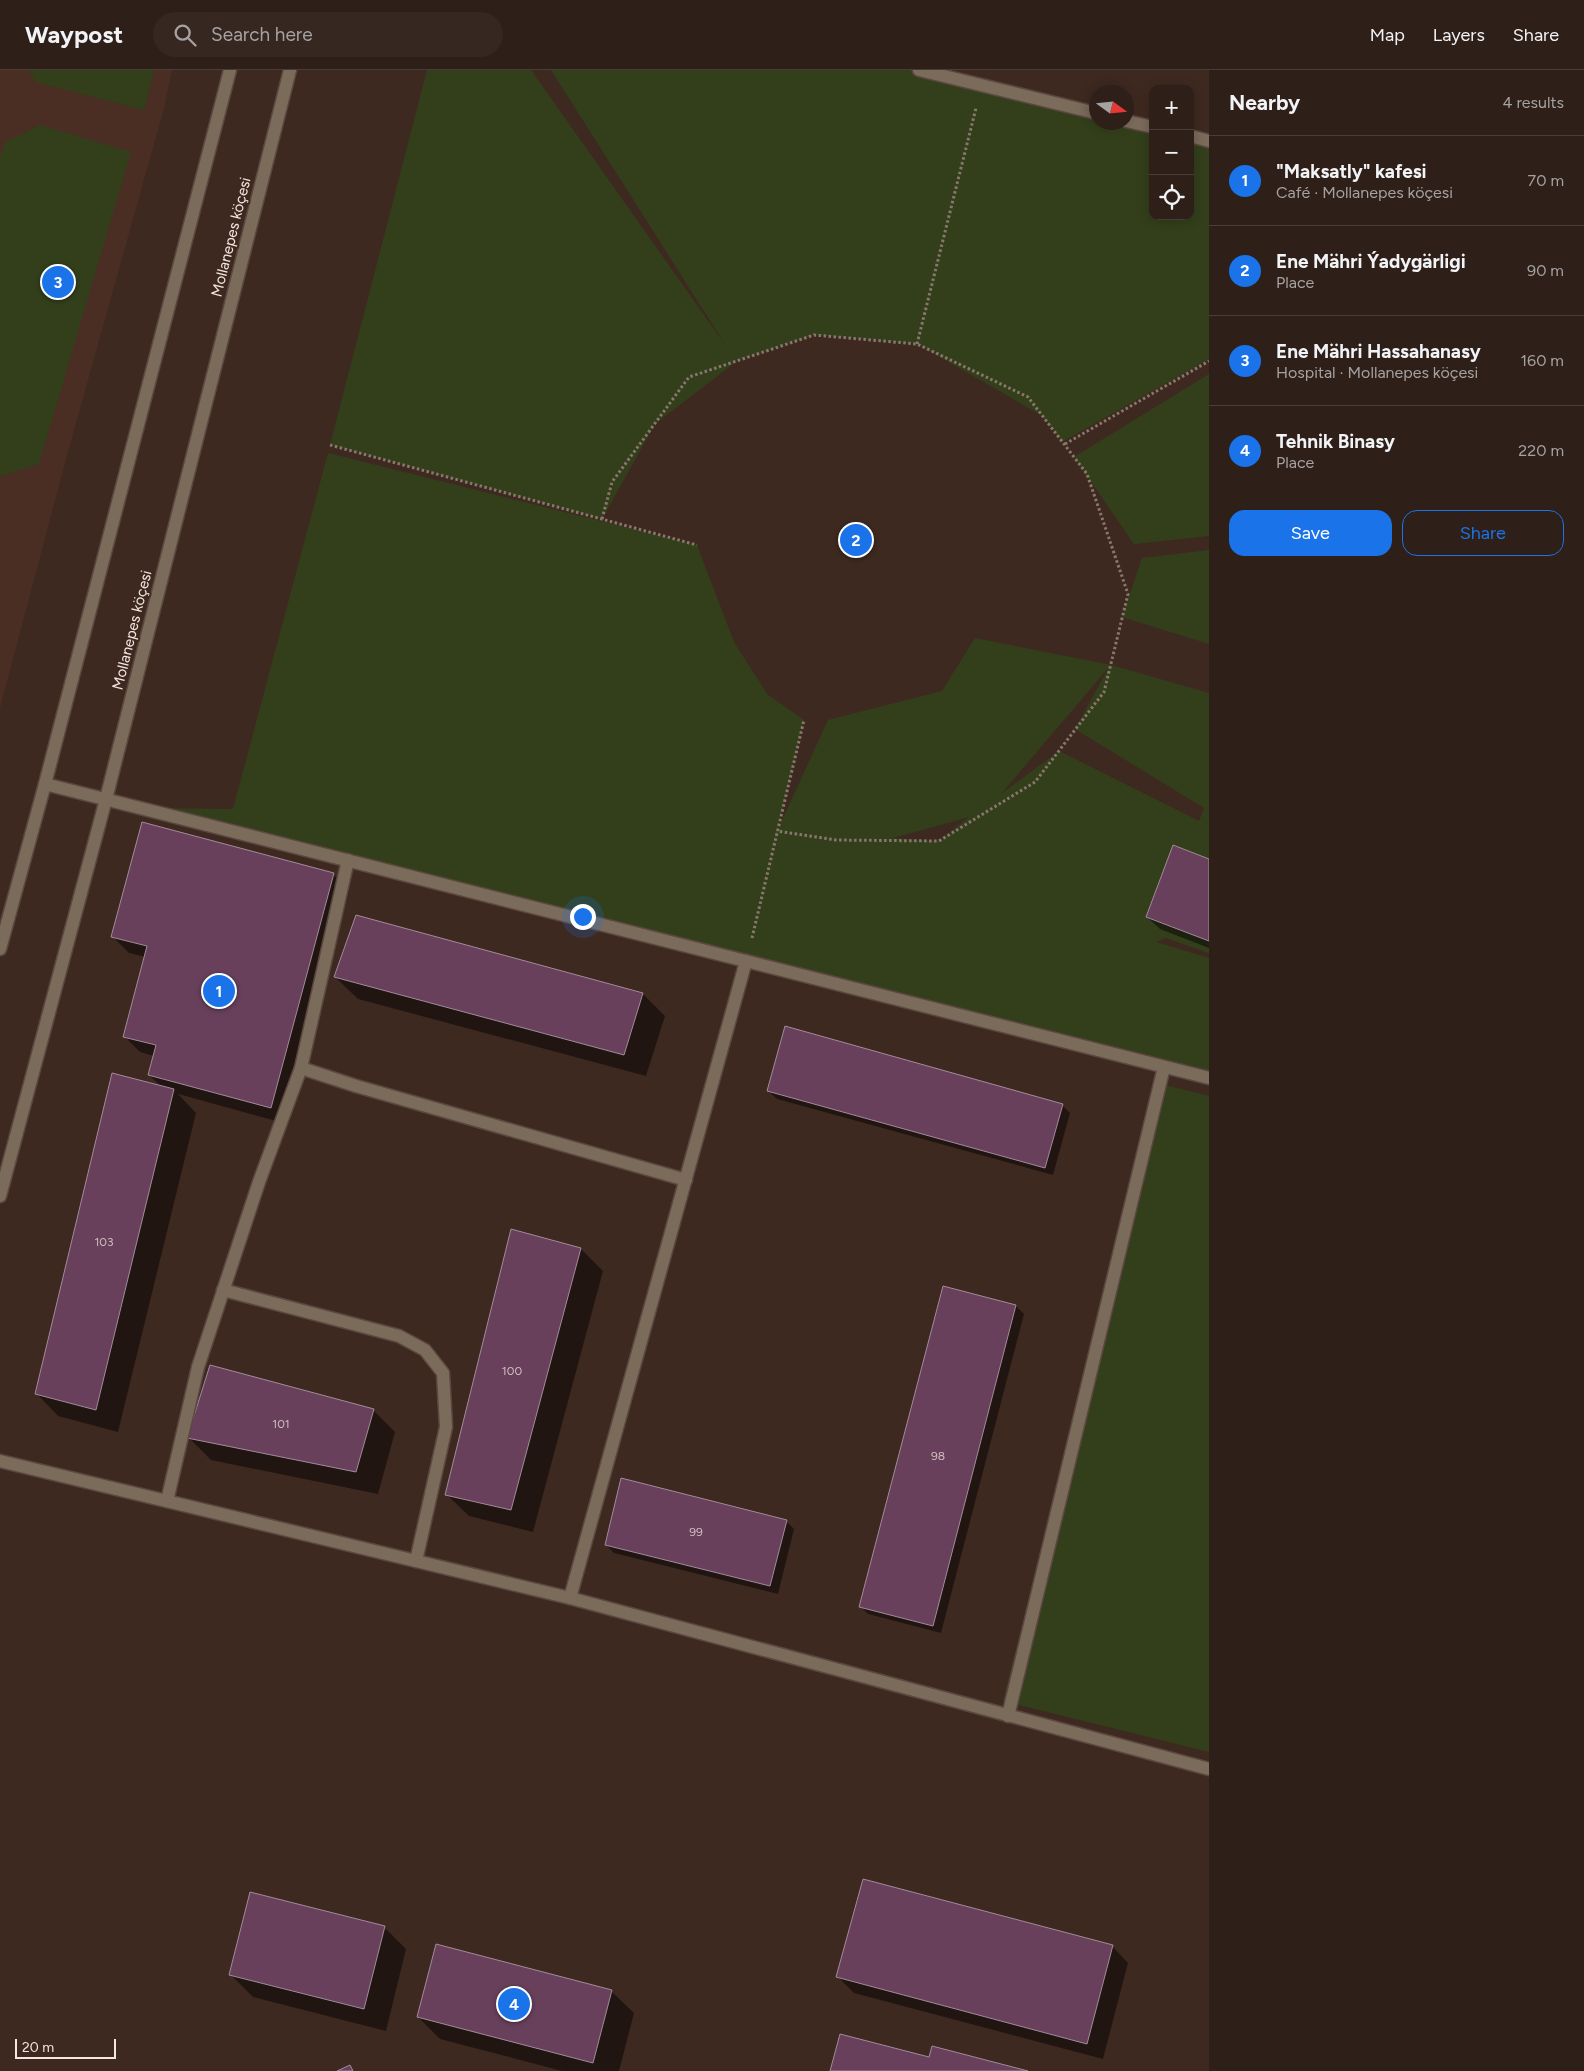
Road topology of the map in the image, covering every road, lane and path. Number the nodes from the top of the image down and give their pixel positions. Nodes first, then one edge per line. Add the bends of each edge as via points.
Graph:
1 (230, 70) edge
2 (290, 70) edge
3 (919, 70) edge
4 (982, 85) junction
5 (1089, 111) edge
6 (1134, 123) edge
7 (1149, 126) edge
8 (1194, 137) edge
9 (1209, 141) edge
10 (917, 344) junction
11 (1209, 361) edge
12 (1065, 444) junction
13 (330, 445) dead end
14 (602, 519) junction
15 (697, 545) dead end
16 (804, 720) dead end
17 (45, 784) junction
18 (106, 799) junction
19 (777, 831) junction
20 (348, 860) junction
21 (0, 949) edge
22 (746, 961) junction
23 (1164, 1067) junction
24 (302, 1068) junction
25 (1209, 1078) edge
26 (686, 1180) junction
27 (0, 1196) edge
28 (224, 1290) junction
29 (0, 1461) edge
30 (167, 1501) junction
31 (416, 1561) junction
32 (570, 1598) junction
33 (1008, 1716) junction
34 (1209, 1769) edge

1 - 17 street
2 - 18 street, Mollanepes köçesi
3 - 4 street
4 - 5 street
4 - 10 path
6 - 7 street
8 - 9 street
10 - 12 path via 1028,397
10 - 14 path via 814,335 689,378 612,482
11 - 12 path
12 - 19 path via 1087,474 1128,594 1104,692 1035,782 939,841 836,840
13 - 14 path
14 - 15 path
16 - 19 path
17 - 18 street
17 - 21 street
18 - 20 street
18 - 27 street, Mollanepes köçesi
19 - 22 path
20 - 22 street
20 - 24 street
22 - 23 street
22 - 26 street
23 - 25 street
23 - 33 street
24 - 26 street
24 - 28 street via 259,1182
26 - 32 street
28 - 30 street via 198,1366
28 - 31 street via 399,1336 425,1350 443,1373 446,1427
29 - 30 street
30 - 31 street
31 - 32 street
32 - 33 street
33 - 34 street

